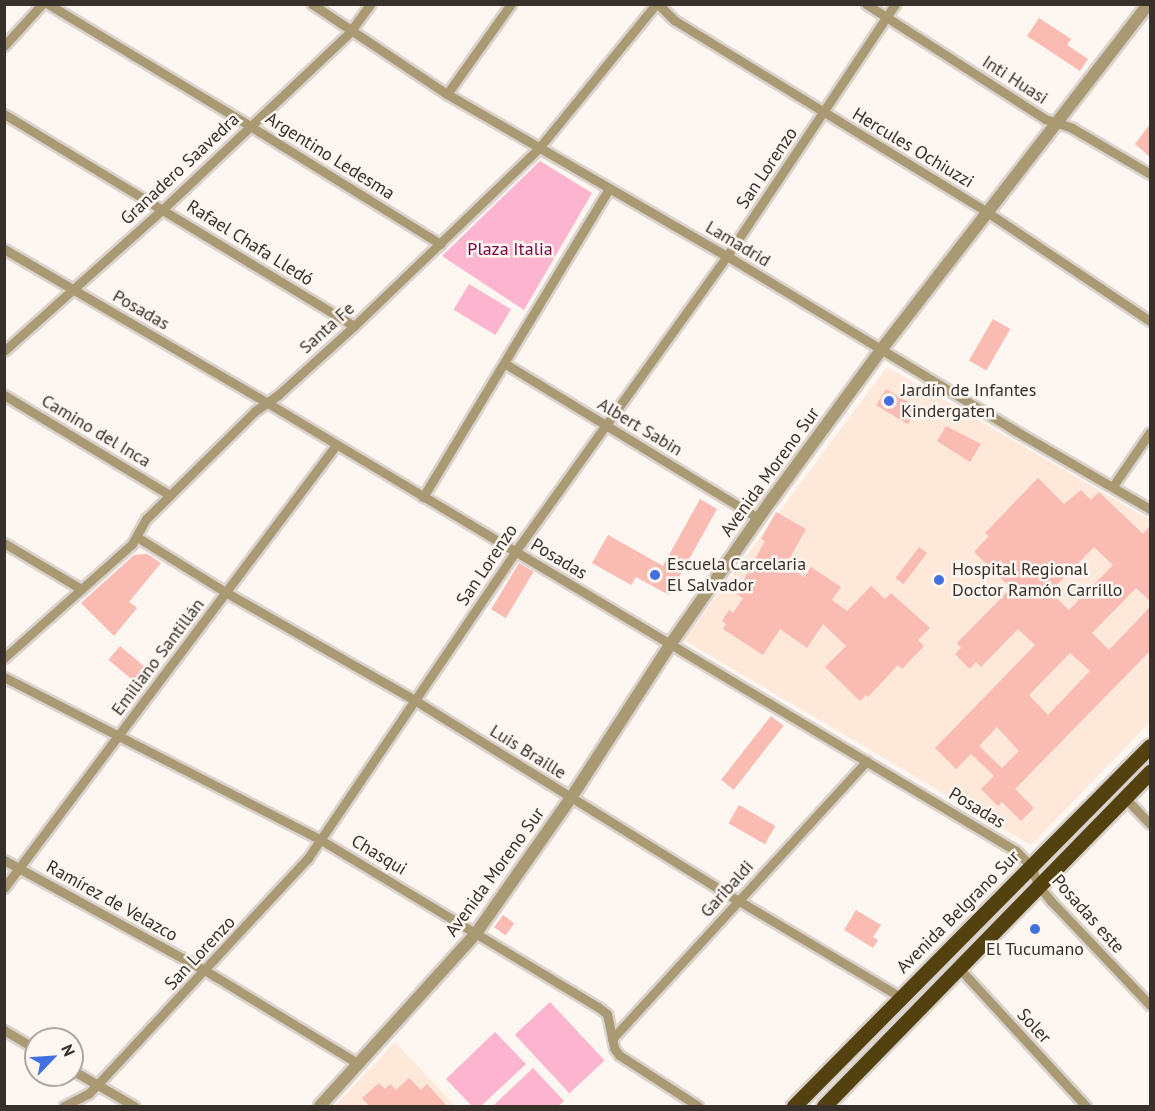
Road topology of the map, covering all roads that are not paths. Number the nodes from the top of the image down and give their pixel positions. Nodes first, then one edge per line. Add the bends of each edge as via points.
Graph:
1 (42, 4) edge
2 (48, 4) edge
3 (312, 4) edge
4 (370, 4) edge
5 (511, 4) edge
6 (657, 4) edge
7 (866, 4) edge
8 (895, 4) edge
9 (1148, 4) edge
10 (887, 18) junction
11 (350, 32) junction
12 (4, 46) edge
13 (447, 94) junction
14 (825, 113) junction
15 (4, 114) edge
16 (1056, 122) junction
17 (250, 126) junction
18 (539, 148) junction
19 (1150, 174) edge
20 (609, 189) junction
21 (163, 209) junction
22 (987, 212) junction
23 (440, 244) junction
24 (4, 249) edge
25 (727, 256) junction
26 (74, 290) junction
27 (1150, 321) edge
28 (354, 326) junction
29 (881, 350) junction
30 (4, 351) edge
31 (504, 363) junction
32 (4, 395) edge
33 (266, 402) junction
34 (606, 425) junction
35 (1150, 432) edge
36 (336, 445) junction
37 (1113, 486) junction
38 (170, 495) junction
39 (423, 497) junction
40 (1150, 509) edge
41 (758, 519) junction
42 (137, 537) junction
43 (4, 543) edge
44 (515, 552) junction
45 (81, 589) junction
46 (227, 593) junction
47 (670, 645) junction
48 (4, 658) edge
49 (4, 677) edge
50 (416, 701) junction
51 (119, 737) junction
52 (1150, 746) edge
53 (867, 761) junction
54 (1150, 772) edge
55 (571, 798) junction
56 (1125, 798) junction
57 (1150, 824) edge
58 (321, 840) junction
59 (4, 860) edge
60 (1031, 866) junction
61 (19, 869) junction
62 (1038, 885) junction
63 (4, 888) edge
64 (739, 901) junction
65 (477, 932) junction
66 (958, 967) junction
67 (206, 971) junction
68 (901, 997) junction
69 (1150, 1005) edge
70 (4, 1030) edge
71 (612, 1039) junction
72 (24, 1042) edge
73 (359, 1064) junction
74 (84, 1077) edge
75 (98, 1086) junction
76 (64, 1107) edge
77 (134, 1107) edge
78 (320, 1107) edge
79 (698, 1107) edge
80 (794, 1107) edge
81 (824, 1107) edge
82 (1086, 1107) edge

1 - 12 street
2 - 17 street, Argentino Ledesma
3 - 11 street, Lamadrid
4 - 11 street, Granadero Saavedra
5 - 13 street
6 - 14 street, Hercules Ochiuzzi via 674,20
6 - 18 street, Santa Fe
7 - 10 street, Inti Huasi
8 - 10 street, San Lorenzo
9 - 16 street, Avenida Moreno Sur
10 - 14 street, San Lorenzo
10 - 16 street, Inti Huasi via 1045,119
11 - 13 street, Lamadrid
11 - 17 street, Granadero Saavedra
13 - 18 street, Lamadrid
14 - 22 street, Hercules Ochiuzzi
14 - 25 street, San Lorenzo
15 - 21 street, Rafael Chafa Lledó
16 - 19 street, Inti Huasi
16 - 22 street, Avenida Moreno Sur
17 - 21 street, Granadero Saavedra
17 - 23 street, Argentino Ledesma
18 - 20 street, Lamadrid
18 - 23 street, Santa Fe
20 - 25 street, Lamadrid
20 - 31 street
21 - 26 street, Granadero Saavedra
21 - 28 street, Rafael Chafa Lledó
22 - 27 street, Hercules Ochiuzzi
22 - 29 street, Avenida Moreno Sur
23 - 28 street, Santa Fe
24 - 26 street, Posadas
25 - 29 street, Lamadrid
25 - 34 street, San Lorenzo
26 - 30 street, Granadero Saavedra
26 - 33 street, Posadas
28 - 33 street, Santa Fe
29 - 37 street, Lamadrid
29 - 41 street, Avenida Moreno Sur
31 - 34 street, Albert Sabin
31 - 39 street
32 - 38 street, Camino del Inca
33 - 36 street, Posadas
33 - 38 street, Santa Fe
34 - 41 street, Albert Sabin
34 - 44 street, San Lorenzo
35 - 37 street
36 - 39 street, Posadas
36 - 46 street, Emiliano Santillán
37 - 40 street, Lamadrid
38 - 42 street, Santa Fe via 142,524
39 - 44 street, Posadas
41 - 47 street, Avenida Moreno Sur
42 - 45 street, Santa Fe
42 - 46 street, Luis Braille
43 - 45 street
44 - 47 street, Posadas
44 - 50 street, San Lorenzo
45 - 48 street, Santa Fe
46 - 50 street, Luis Braille
46 - 51 street, Emiliano Santillán
47 - 53 street, Posadas
47 - 55 street, Avenida Moreno Sur
49 - 51 street, Chasqui
50 - 55 street, Luis Braille
50 - 58 street, San Lorenzo
51 - 58 street, Chasqui
51 - 61 street, Emiliano Santillán
52 - 60 highway, Avenida Belgrano Sur
53 - 60 street, Posadas via 1016,851
53 - 64 street, Garibaldi
54 - 56 highway, Avenida Belgrano Sur
55 - 64 street, Luis Braille
55 - 65 street, Avenida Moreno Sur
56 - 57 street
56 - 62 highway, Avenida Belgrano Sur
58 - 65 street, Chasqui
58 - 67 street, San Lorenzo
59 - 61 street, Ramírez de Velazco
60 - 62 street, Posadas este
60 - 68 highway, Avenida Belgrano Sur
61 - 63 street, Emiliano Santillán
61 - 67 street, Ramírez de Velazco
62 - 66 highway, Avenida Belgrano Sur
62 - 69 street, Posadas este
64 - 68 street, Luis Braille
64 - 71 street, Garibaldi
65 - 71 street, Chasqui via 607,1014
65 - 73 street, Avenida Moreno Sur
66 - 81 highway, Avenida Belgrano Sur
66 - 82 street, Soler
67 - 73 street, Ramírez de Velazco
67 - 75 street, San Lorenzo
68 - 80 highway, Avenida Belgrano Sur
70 - 72 street
71 - 79 street, Chasqui via 619,1055
73 - 78 street, Avenida Moreno Sur
74 - 75 street
75 - 76 street, San Lorenzo
75 - 77 street

